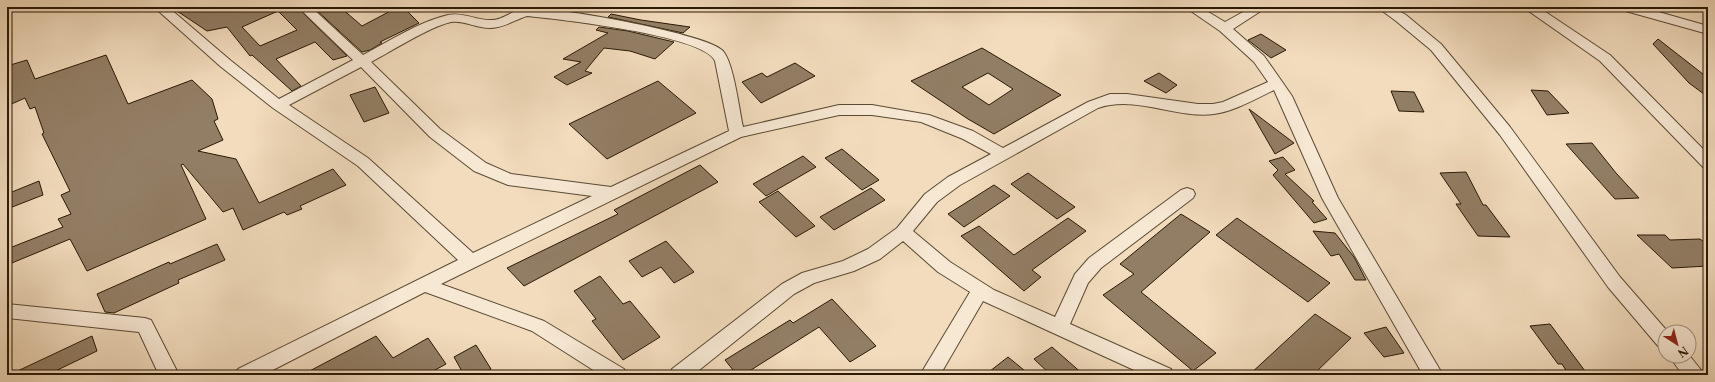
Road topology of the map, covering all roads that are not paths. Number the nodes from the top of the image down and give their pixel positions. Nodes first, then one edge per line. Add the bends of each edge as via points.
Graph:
1 (160, 7) edge
2 (304, 7) edge
3 (1191, 7) edge
4 (1261, 7) edge
5 (1383, 7) edge
6 (1529, 7) edge
7 (1627, 7) edge
8 (1225, 28) junction
9 (1708, 30) edge
10 (362, 61) junction
11 (1276, 84) junction
12 (278, 105) junction
13 (737, 133) junction
14 (1002, 154) junction
15 (1708, 163) edge
16 (612, 193) junction
17 (1188, 194) dead end
18 (903, 232) junction
19 (471, 261) junction
20 (424, 285) junction
21 (980, 290) junction
22 (7, 311) edge
23 (1058, 328) junction
24 (1657, 332) edge
25 (1685, 364) edge
26 (169, 375) edge
27 (245, 375) edge
28 (617, 375) edge
29 (679, 375) edge
30 (930, 375) edge
31 (1164, 375) edge
32 (1433, 375) edge
33 (1695, 375) edge

1 - 12 street
2 - 10 street
3 - 8 street
4 - 8 street
5 - 24 street via 1401,18 1436,47 1505,131 1614,282
6 - 15 street via 1605,58
7 - 9 street
8 - 11 street via 1259,59
10 - 12 street
10 - 13 street via 433,24 448,19 459,18 486,25 498,24 527,12 638,28 671,35 714,50 720,55
10 - 16 street via 435,133 480,166 508,178
11 - 14 street via 1227,106 1213,109 1110,99 1093,105
11 - 32 street via 1285,96 1330,198
12 - 19 street via 363,162
13 - 14 street via 839,110 872,110 924,118 968,135
13 - 16 street
14 - 18 street via 954,181 931,198
16 - 19 street
17 - 23 street via 1095,263 1081,279
18 - 21 street via 944,267
18 - 29 street via 874,254 848,266 808,278 788,289
19 - 20 street
20 - 27 street
20 - 28 street via 538,326
21 - 23 street
21 - 30 street
22 - 26 street via 145,325
23 - 31 street
25 - 33 street

